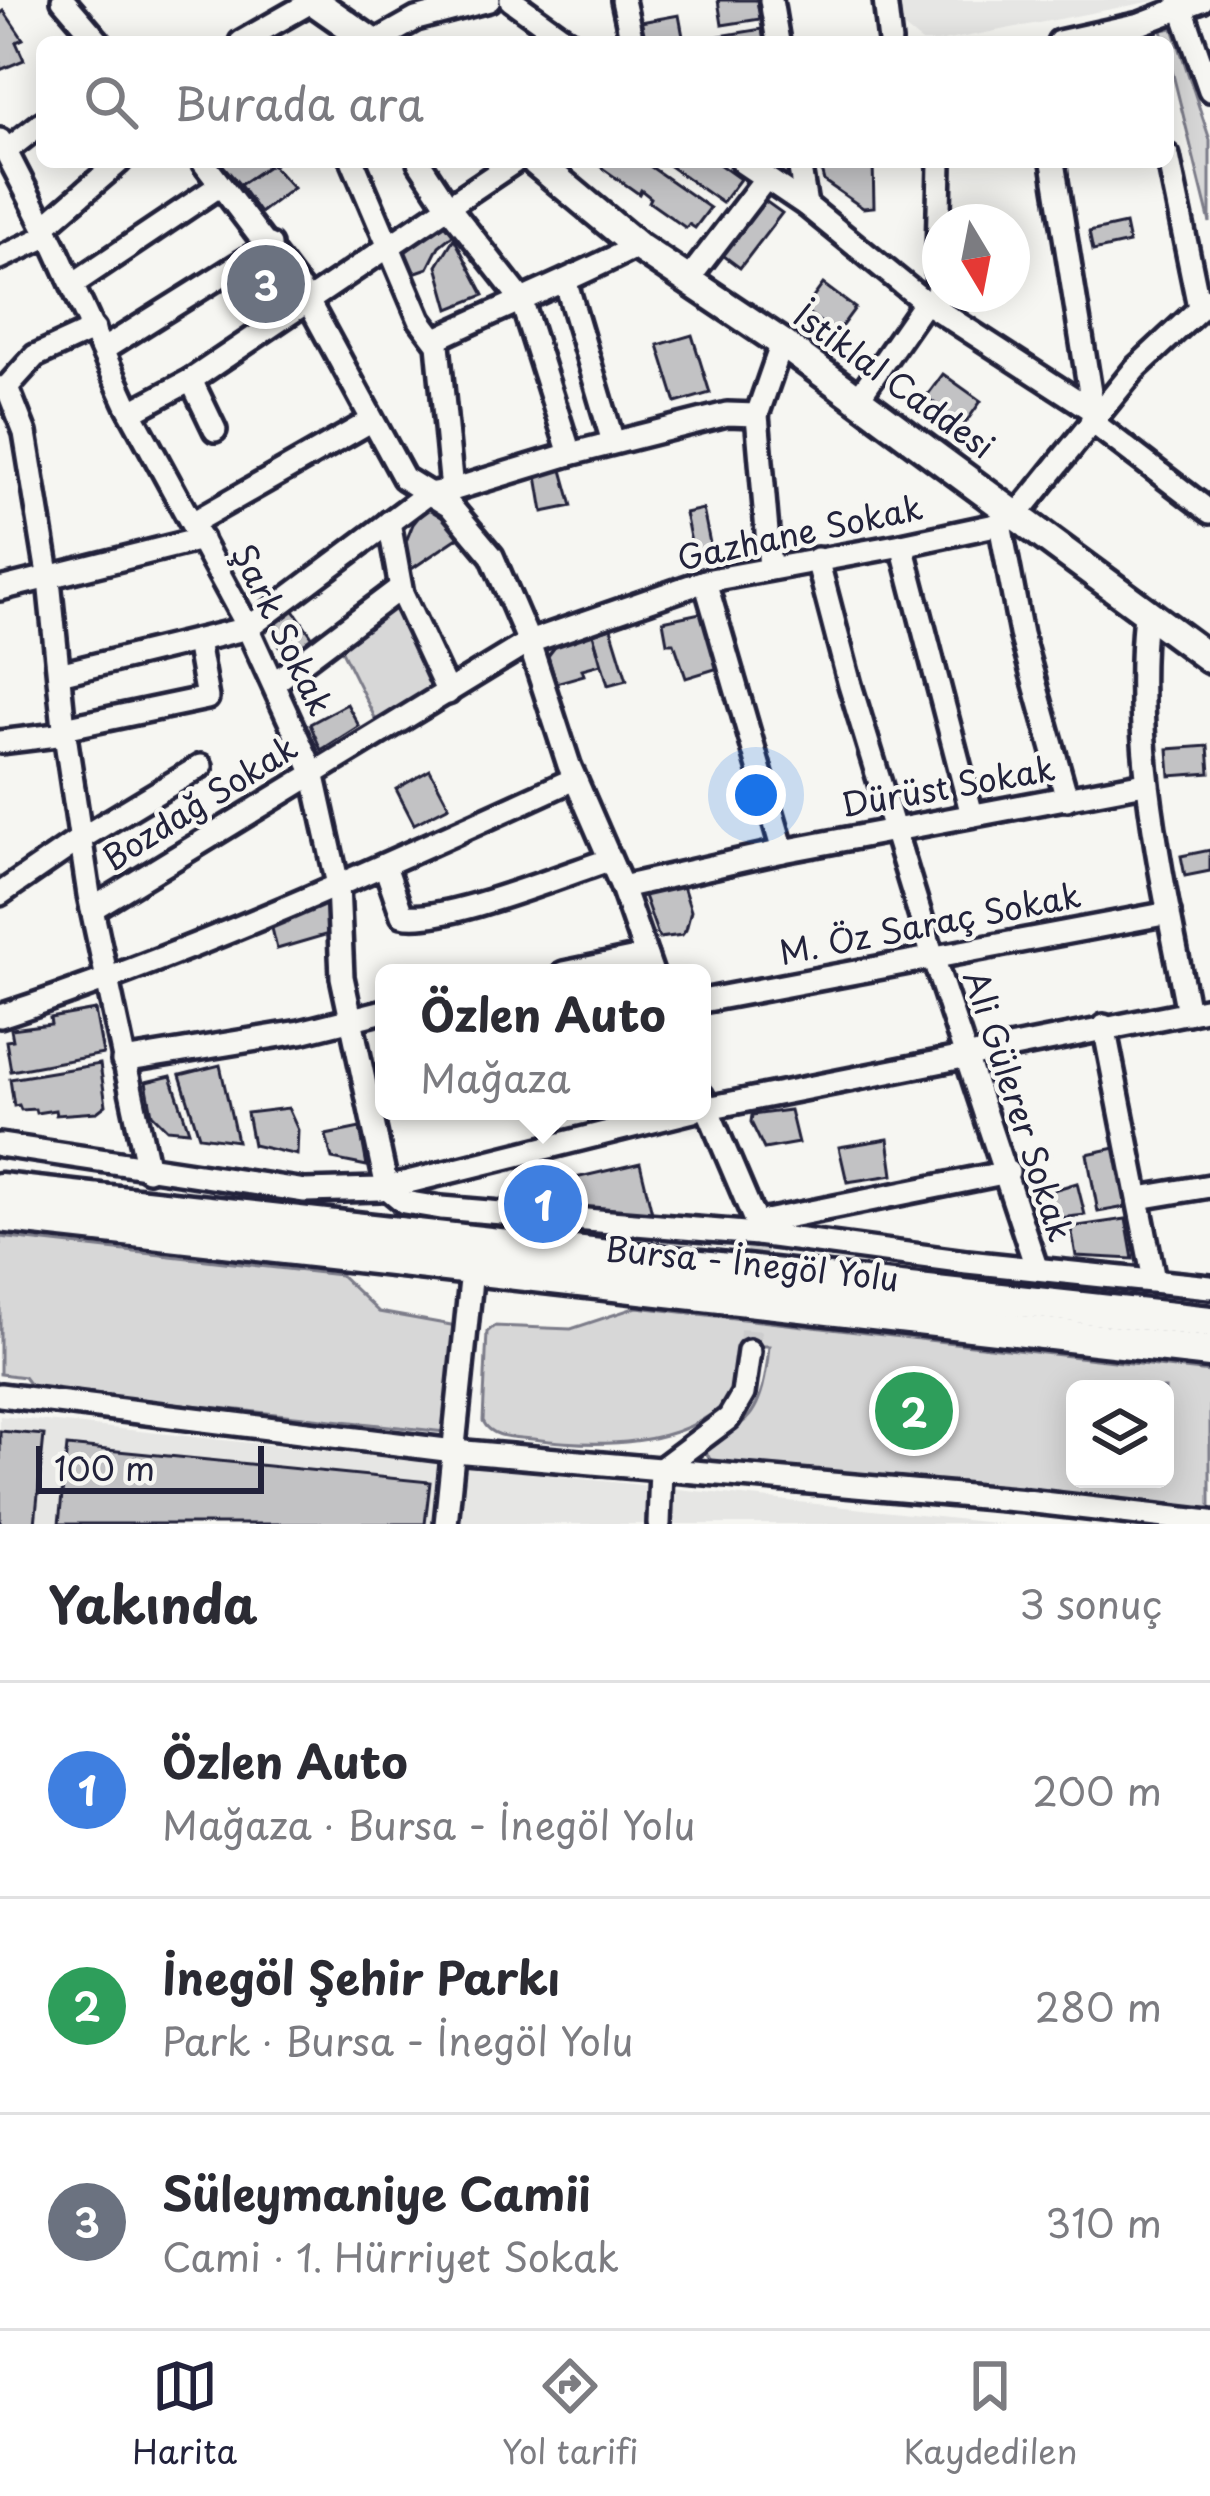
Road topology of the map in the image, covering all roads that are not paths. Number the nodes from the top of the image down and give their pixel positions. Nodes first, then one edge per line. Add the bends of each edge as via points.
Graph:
1 (63, 0) edge
2 (489, 0) edge
3 (511, 0) edge
4 (623, 0) edge
5 (771, 0) edge
6 (885, 0) edge
7 (1188, 2) edge
8 (324, 4) edge
9 (414, 9) edge
10 (1142, 33) edge
11 (94, 36) edge
12 (254, 36) edge
13 (365, 36) edge
14 (380, 36) edge
15 (561, 36) edge
16 (631, 36) edge
17 (777, 36) edge
18 (889, 36) edge
19 (1210, 90) edge
20 (36, 126) edge
21 (3, 145) edge
22 (113, 168) edge
23 (207, 168) edge
24 (355, 168) edge
25 (423, 168) edge
26 (505, 168) edge
27 (543, 168) edge
28 (751, 168) edge
29 (800, 168) edge
30 (940, 168) edge
31 (1054, 168) edge
32 (1171, 168) edge
33 (766, 178) junction
34 (220, 186) junction
35 (937, 204) edge
36 (806, 205) junction
37 (448, 206) junction
38 (47, 231) junction
39 (270, 245) junction
40 (386, 245) junction
41 (637, 246) junction
42 (0, 258) edge
43 (688, 280) junction
44 (73, 284) junction
45 (566, 284) junction
46 (308, 299) junction
47 (520, 299) junction
48 (922, 299) edge
49 (1204, 303) edge
50 (926, 312) edge
51 (940, 312) edge
52 (435, 337) junction
53 (99, 339) junction
54 (782, 343) junction
55 (191, 380) junction
56 (3, 387) edge
57 (857, 400) junction
58 (131, 412) junction
59 (757, 415) junction
60 (1094, 415) junction
61 (371, 421) junction
62 (215, 430) dead end
63 (614, 442) junction
64 (570, 454) junction
65 (452, 490) junction
66 (427, 494) junction
67 (1210, 512) edge
68 (1009, 520) junction
69 (389, 522) junction
70 (196, 531) junction
71 (902, 545) junction
72 (817, 559) junction
73 (770, 567) junction
74 (50, 580) junction
75 (705, 581) junction
76 (400, 588) junction
77 (0, 589) edge
78 (1145, 614) junction
79 (248, 628) junction
80 (197, 640) junction
81 (529, 642) junction
82 (1207, 650) edge
83 (59, 674) junction
84 (274, 683) junction
85 (448, 693) junction
86 (65, 731) junction
87 (0, 742) edge
88 (201, 766) dead end
89 (313, 772) junction
90 (574, 779) junction
91 (1145, 783) junction
92 (1067, 799) junction
93 (972, 815) junction
94 (894, 829) junction
95 (80, 838) junction
96 (783, 851) junction
97 (609, 860) junction
98 (385, 866) junction
99 (338, 885) junction
100 (622, 887) junction
101 (0, 894) edge
102 (92, 909) junction
103 (1169, 913) junction
104 (933, 957) junction
105 (649, 964) edge
106 (106, 982) junction
107 (711, 999) edge
108 (1199, 1011) edge
109 (375, 1013) edge
110 (0, 1016) edge
111 (352, 1018) junction
112 (1104, 1027) junction
113 (969, 1056) junction
114 (123, 1061) junction
115 (711, 1104) edge
116 (647, 1120) edge
117 (707, 1120) edge
118 (0, 1144) edge
119 (148, 1170) junction
120 (1008, 1172) junction
121 (1210, 1186) edge
122 (387, 1188) junction
123 (0, 1189) edge
124 (1139, 1198) junction
125 (0, 1216) edge
126 (757, 1233) junction
127 (1036, 1267) junction
128 (472, 1270) junction
129 (1154, 1280) junction
130 (1210, 1286) edge
131 (1210, 1322) edge
132 (749, 1351) tunnel mouth
133 (1210, 1352) edge
134 (0, 1395) edge
135 (454, 1451) junction
136 (661, 1468) junction
137 (1210, 1522) edge
138 (446, 1524) edge
139 (659, 1524) edge

1 - 11 street
2 - 9 street
3 - 15 street
4 - 16 street
5 - 17 street
6 - 18 street
7 - 10 street
7 - 19 street
8 - 12 street
8 - 13 main road
9 - 14 street
20 - 21 street
21 - 38 street, Şark Sokak
22 - 38 street
23 - 34 street
24 - 40 street
25 - 37 street
26 - 37 street
27 - 41 main road, İstiklal Caddesi
28 - 33 street
29 - 36 street
30 - 35 street
31 - 60 street
32 - 49 street
33 - 36 street
33 - 43 street
34 - 39 street
34 - 44 street
36 - 48 street
37 - 40 street
37 - 47 street
38 - 42 street
38 - 44 street, Şark Sokak
39 - 46 street
39 - 53 street via 212,285
40 - 46 street
40 - 52 street via 419,320
41 - 43 main road, İstiklal Caddesi
41 - 45 street
43 - 54 main road, İstiklal Caddesi
44 - 53 street, Şark Sokak
45 - 47 street
45 - 63 street
46 - 55 street
46 - 61 street
47 - 52 street
47 - 64 street
49 - 60 street
50 - 57 street
51 - 60 street
52 - 65 street
53 - 56 street via 35,356
53 - 58 street, Şark Sokak
54 - 57 main road, İstiklal Caddesi
54 - 59 street
55 - 58 street
55 - 62 street
56 - 74 street via 25,433
57 - 68 main road, İstiklal Caddesi
58 - 70 street, Şark Sokak
59 - 63 street via 727,413
59 - 73 street
60 - 67 street
60 - 68 street
61 - 66 street via 404,478
61 - 70 street
63 - 64 street
64 - 65 street
65 - 66 street
66 - 69 street
66 - 81 street via 451,507 492,556
68 - 71 street, Gazhane Sokak
68 - 78 main road, İstiklal Caddesi
68 - 92 street via 1021,634
69 - 76 street
69 - 79 street
70 - 74 street
70 - 79 street, Şark Sokak
71 - 72 street, Gazhane Sokak
71 - 93 street
72 - 73 street, Gazhane Sokak
72 - 94 street, Ali Gülerer Sokak
73 - 75 street, Gazhane Sokak
74 - 77 street
74 - 83 street
75 - 81 street, Gazhane Sokak
75 - 96 street
76 - 84 street
76 - 85 street
78 - 82 main road, İstiklal Caddesi
78 - 91 street
79 - 80 street
79 - 84 street, Şark Sokak
80 - 83 street
80 - 86 street via 207,698
81 - 85 street, Bozdağ Sokak
81 - 90 street
83 - 86 street
84 - 89 street, Şark Sokak
85 - 89 street, Bozdağ Sokak
86 - 87 street
86 - 95 street
88 - 95 street
89 - 99 street, Şark Sokak
89 - 102 street, Bozdağ Sokak
90 - 97 street
90 - 98 street
91 - 92 street, Dürüst Sokak
91 - 103 street
92 - 93 street, Dürüst Sokak
93 - 94 street, Dürüst Sokak
94 - 96 street, Dürüst Sokak
94 - 104 street, Ali Gülerer Sokak
95 - 101 street
95 - 102 street
96 - 100 street, Dürüst Sokak
97 - 98 street via 414,918 402,915
97 - 100 street
98 - 99 street
99 - 106 street
99 - 111 street, Şark Sokak
100 - 105 street
102 - 106 street
103 - 104 street, M. Öz Saraç Sokak
103 - 108 street
104 - 107 street, M. Öz Saraç Sokak
104 - 113 street, Ali Gülerer Sokak
106 - 110 street
106 - 114 street
108 - 112 street
109 - 111 street
111 - 114 street
111 - 122 street, Şark Sokak
112 - 113 street
112 - 124 street
113 - 115 street
113 - 120 street, Ali Gülerer Sokak
114 - 119 street
116 - 122 street
117 - 126 street
118 - 119 street
119 - 122 street via 304,1191
120 - 126 street
120 - 127 street, Ali Gülerer Sokak
121 - 124 street
122 - 126 street via 404,1202 441,1208
123 - 131 highway, Bursa - İnegöl Yolu
124 - 129 street
125 - 128 highway, Bursa - İnegöl Yolu
126 - 127 street
127 - 129 street
128 - 133 highway, Bursa - İnegöl Yolu
128 - 135 street
129 - 130 street
132 - 136 street via 743,1394 729,1418
134 - 135 street
135 - 136 street
135 - 138 street
136 - 137 street
136 - 139 street

